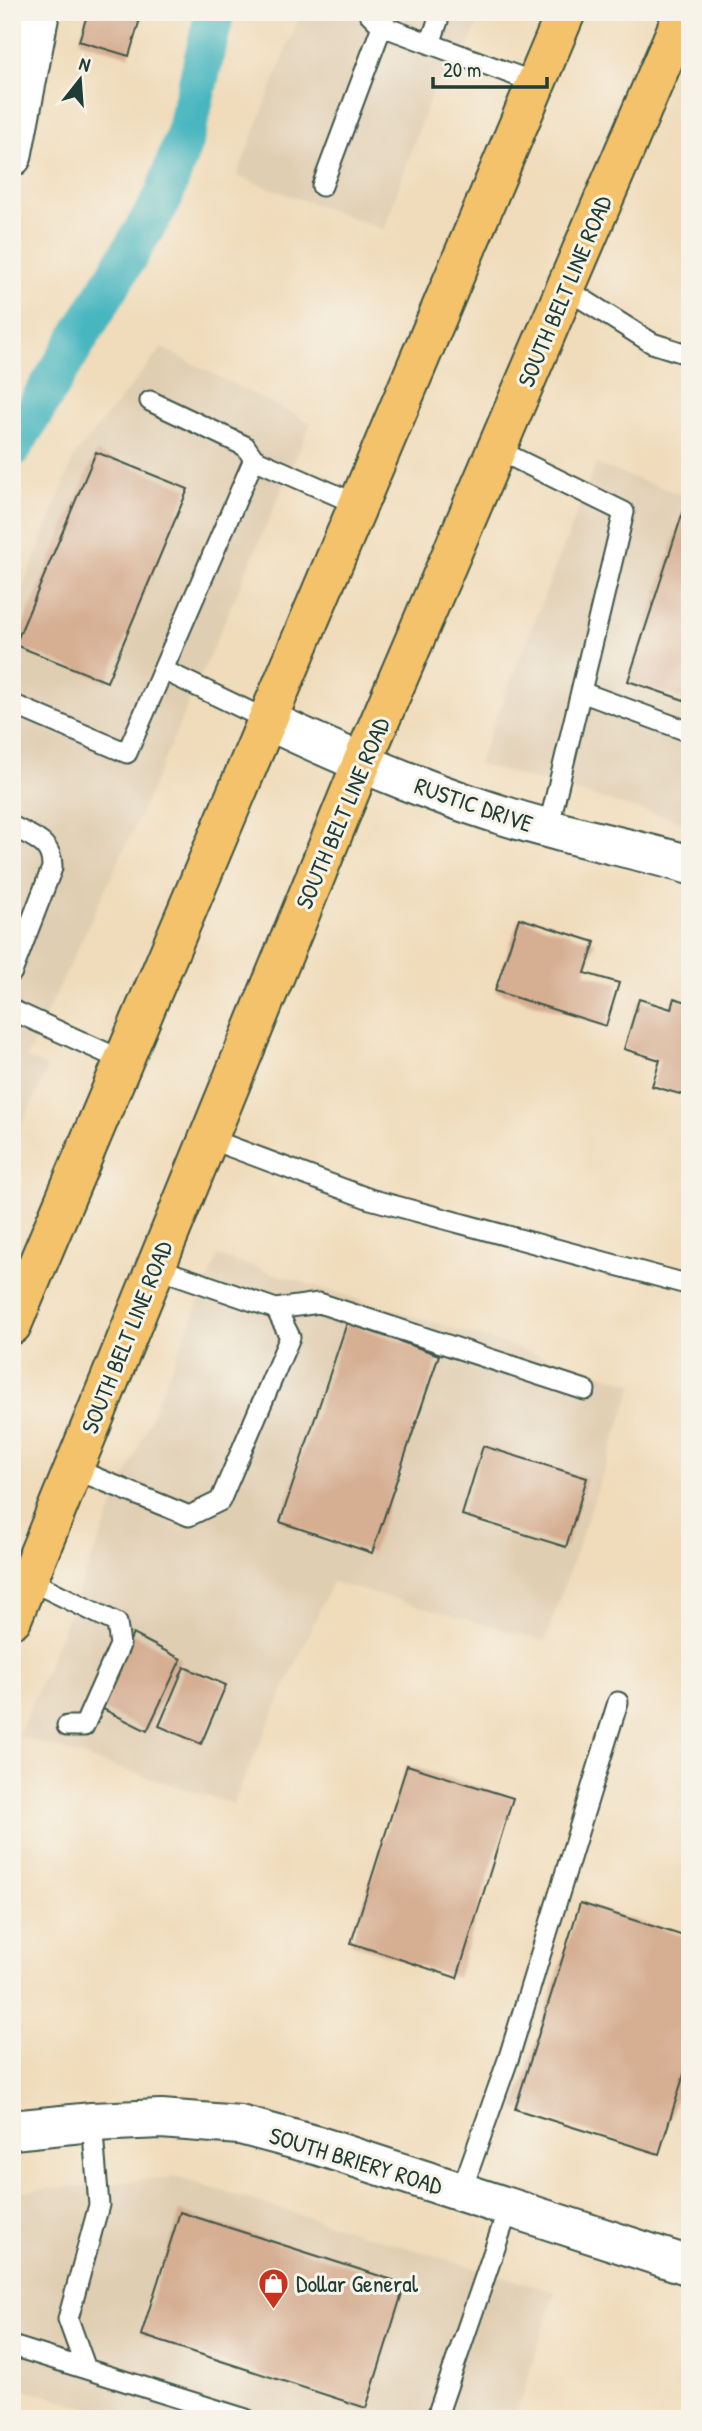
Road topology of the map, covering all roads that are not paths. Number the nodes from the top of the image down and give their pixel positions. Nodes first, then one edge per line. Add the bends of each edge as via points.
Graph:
1 (40, 12) edge
2 (441, 12) edge
3 (566, 12) edge
4 (379, 17) edge
5 (684, 24) edge
6 (430, 44) junction
7 (536, 83) junction
8 (12, 157) edge
9 (321, 186) dead end
10 (565, 288) junction
11 (690, 355) edge
12 (150, 401) dead end
13 (496, 449) junction
14 (254, 459) junction
15 (359, 505) junction
16 (163, 670) junction
17 (581, 692) junction
18 (12, 704) edge
19 (267, 720) junction
20 (690, 732) edge
21 (361, 765) junction
22 (12, 826) edge
23 (548, 829) junction
24 (690, 865) edge
25 (12, 972) edge
26 (12, 1010) edge
27 (124, 1061) junction
28 (207, 1138) junction
29 (154, 1267) junction
30 (690, 1285) edge
31 (276, 1309) junction
32 (12, 1325) edge
33 (585, 1390) dead end
34 (72, 1468) junction
35 (21, 1576) edge
36 (12, 1619) edge
37 (618, 1702) dead end
38 (66, 1726) dead end
39 (92, 2122) junction
40 (12, 2130) edge
41 (461, 2192) junction
42 (509, 2207) junction
43 (690, 2266) edge
44 (12, 2346) edge
45 (86, 2369) junction
46 (246, 2419) edge
47 (436, 2419) edge

1 - 8 street
2 - 6 lane
3 - 7 main road
4 - 6 lane
4 - 9 lane
5 - 10 main road, SOUTH BELT LINE ROAD
6 - 7 lane
7 - 15 main road
10 - 11 lane via 652,343
10 - 13 main road, SOUTH BELT LINE ROAD
12 - 14 lane via 245,446
13 - 17 lane via 624,512
13 - 21 main road, SOUTH BELT LINE ROAD
14 - 15 lane
14 - 16 lane
15 - 19 main road
16 - 18 lane via 127,753
16 - 19 lane
17 - 20 lane
17 - 23 lane
19 - 21 street, RUSTIC DRIVE
19 - 27 main road
21 - 23 street, RUSTIC DRIVE
21 - 28 main road, SOUTH BELT LINE ROAD
22 - 25 lane via 47,845 52,868
23 - 24 street, RUSTIC DRIVE
26 - 27 lane
27 - 32 main road
28 - 29 main road, SOUTH BELT LINE ROAD
28 - 30 lane via 370,1199
29 - 31 lane
29 - 34 main road, SOUTH BELT LINE ROAD
31 - 33 lane via 319,1303
31 - 34 lane via 290,1337 220,1501 189,1516
34 - 35 main road, SOUTH BELT LINE ROAD
35 - 36 main road, SOUTH BELT LINE ROAD
35 - 38 lane via 117,1623 120,1645 84,1726
37 - 41 lane via 509,2057
39 - 40 street, SOUTH BRIERY ROAD
39 - 41 street, SOUTH BRIERY ROAD via 161,2119 240,2125
39 - 45 lane via 99,2205 68,2319
41 - 42 street, SOUTH BRIERY ROAD
42 - 43 street, SOUTH BRIERY ROAD
42 - 47 lane
44 - 45 lane
45 - 46 lane

